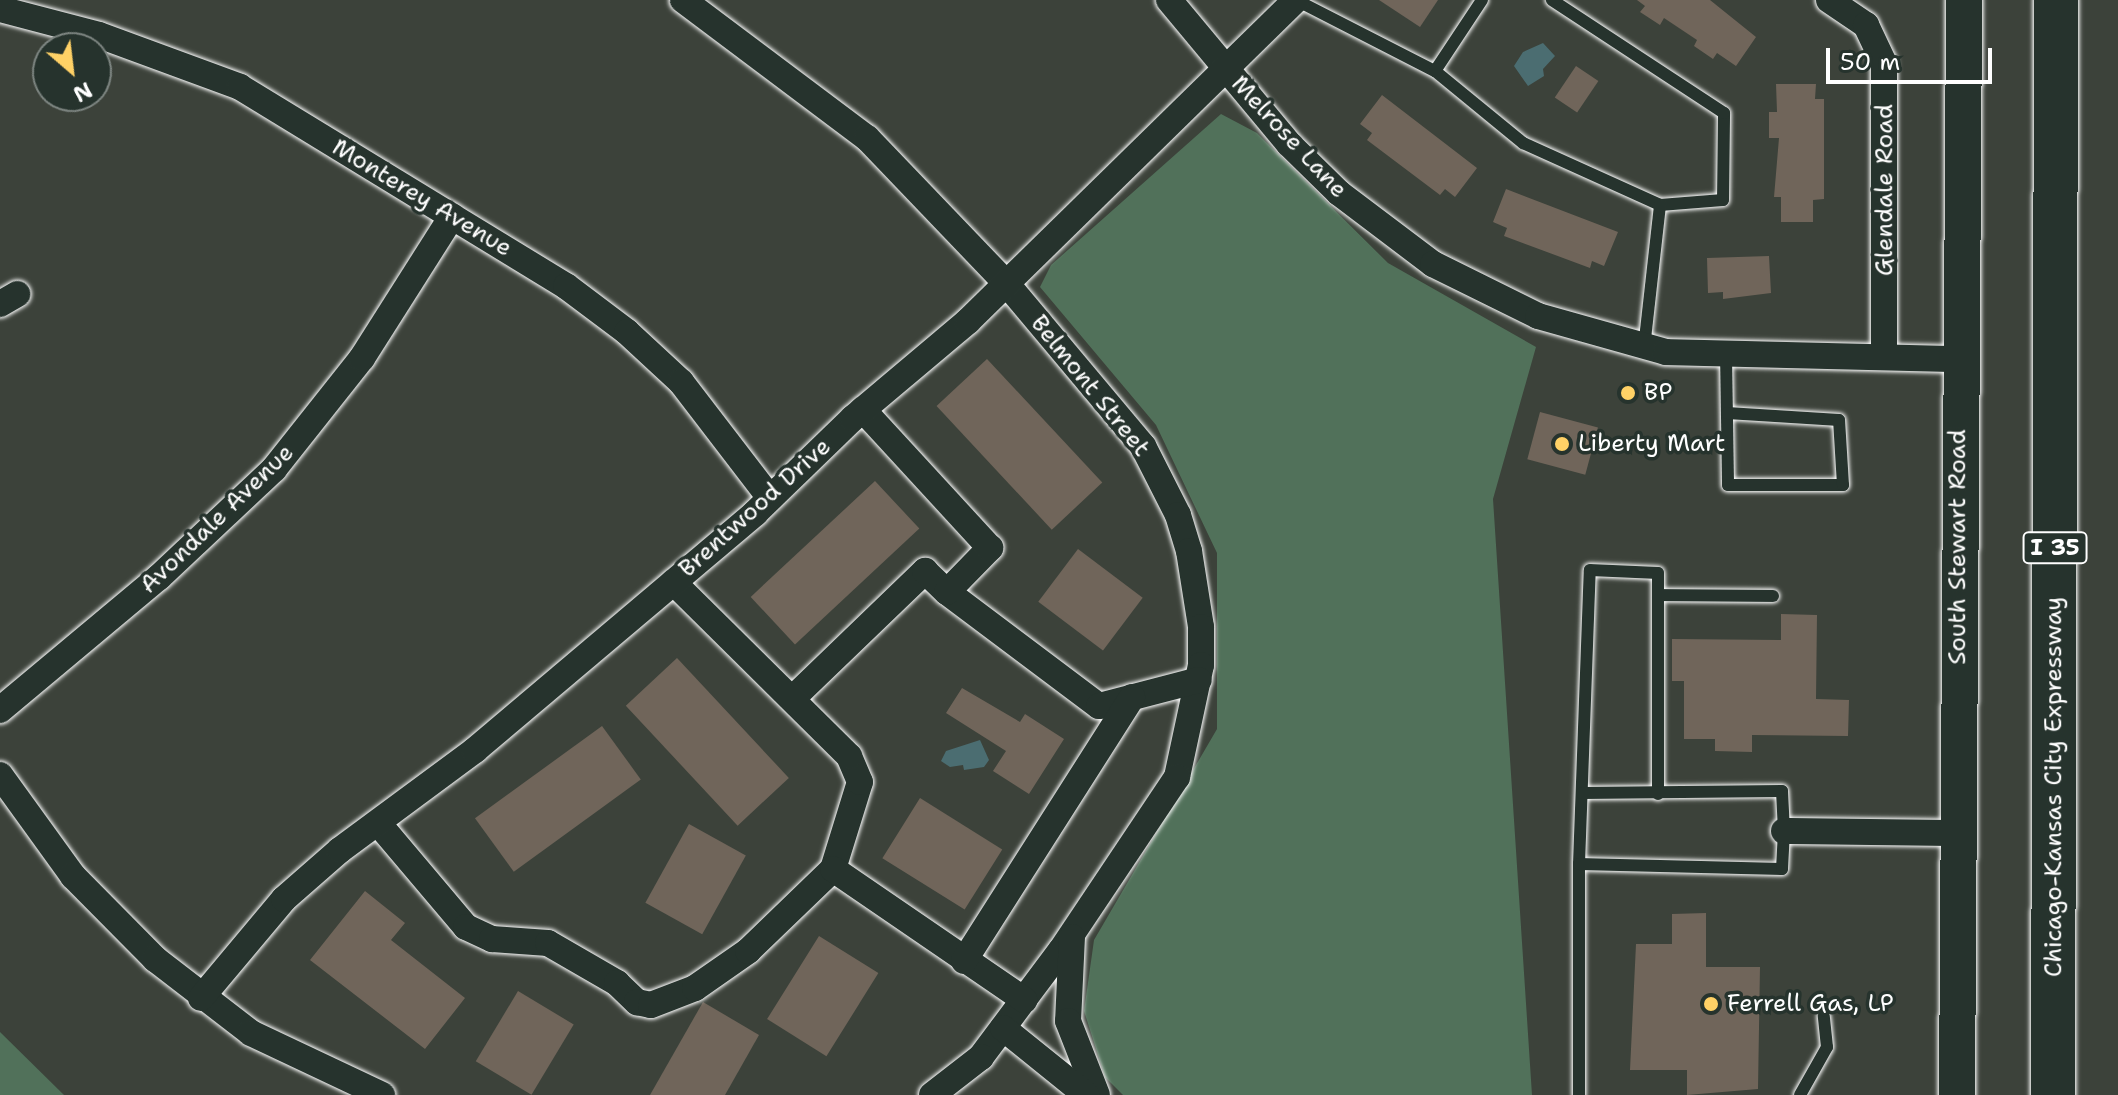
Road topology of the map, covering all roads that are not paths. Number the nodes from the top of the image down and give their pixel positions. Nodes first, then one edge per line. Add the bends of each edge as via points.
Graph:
1 (683, 0) edge
2 (1169, 0) edge
3 (1296, 0) edge
4 (1482, 0) edge
5 (1552, 0) edge
6 (1829, 0) edge
7 (1964, 0) edge
8 (2056, 0) edge
9 (0, 9) edge
10 (1226, 69) junction
11 (1435, 71) junction
12 (1660, 205) junction
13 (452, 216) junction
14 (1007, 284) junction
15 (1644, 348) junction
16 (1726, 354) junction
17 (1884, 357) junction
18 (1958, 359) junction
19 (863, 410) junction
20 (1727, 413) junction
21 (770, 498) junction
22 (673, 582) junction
23 (947, 592) junction
24 (1658, 595) junction
25 (1773, 596) dead end
26 (1199, 680) junction
27 (1132, 697) junction
28 (792, 699) junction
29 (0, 710) edge
30 (0, 775) edge
31 (1582, 793) junction
32 (1658, 794) junction
33 (378, 823) junction
34 (1784, 831) junction
35 (1957, 833) junction
36 (1579, 864) junction
37 (833, 869) junction
38 (1073, 932) junction
39 (964, 961) junction
40 (201, 998) junction
41 (1024, 1000) junction
42 (1824, 1016) dead end
43 (1003, 1028) junction
44 (382, 1095) edge
45 (932, 1095) edge
46 (1086, 1095) edge
47 (1097, 1095) edge
48 (1579, 1095) edge
49 (1800, 1095) edge
50 (1957, 1095) edge
51 (2053, 1095) edge

1 - 14 street, Belmont Street via 867,138
2 - 10 street, Melrose Lane
3 - 10 street, Brentwood Drive
3 - 11 lane
4 - 11 lane
5 - 12 lane via 1724,113 1723,200
6 - 17 street, Glendale Road via 1866,25 1884,63
7 - 18 street, South Stewart Road
8 - 51 highway, Chicago-Kansas City Expressway / I 35
9 - 13 street, Monterey Avenue via 99,35 240,87
10 - 14 street, Brentwood Drive
10 - 15 street, Melrose Lane via 1339,193 1433,264 1538,316
11 - 12 lane via 1523,143
12 - 15 lane
13 - 21 street, Monterey Avenue via 566,286 627,332 713,418
13 - 29 street, Avondale Avenue via 362,358 274,469 159,577
14 - 19 street, Brentwood Drive
14 - 26 street, Belmont Street via 1120,415 1162,479 1197,589
15 - 16 street, Melrose Lane
16 - 17 street, Melrose Lane
16 - 20 lane
17 - 18 street, Melrose Lane
18 - 35 street, South Stewart Road
19 - 21 street, Brentwood Drive
19 - 23 street via 990,548
20 - 20 lane via 1728,485 1843,485 1839,420
21 - 22 street, Brentwood Drive
22 - 28 street
22 - 33 street, Brentwood Drive
23 - 27 street via 1099,706
23 - 28 street via 925,571
24 - 25 lane
24 - 31 lane via 1658,573 1590,570
24 - 32 lane
26 - 27 street
26 - 38 street, Belmont Street via 1177,777
27 - 39 street
28 - 37 street via 849,756 860,782
30 - 40 street via 73,876 133,939
31 - 32 lane
31 - 36 lane
32 - 34 lane via 1782,791
33 - 37 street via 466,927 492,939 548,943 617,983 637,1002 651,1005 723,971
33 - 40 street, Brentwood Drive via 284,899
34 - 35 street
34 - 36 lane via 1782,869
35 - 50 street, South Stewart Road
36 - 48 lane
37 - 39 street
38 - 41 street, Belmont Street
38 - 47 street, Belmont Street via 1068,1021
39 - 41 street
40 - 44 street via 251,1033
41 - 43 street, Belmont Street
42 - 49 lane via 1827,1047
43 - 45 street, Belmont Street via 981,1057
43 - 46 street

